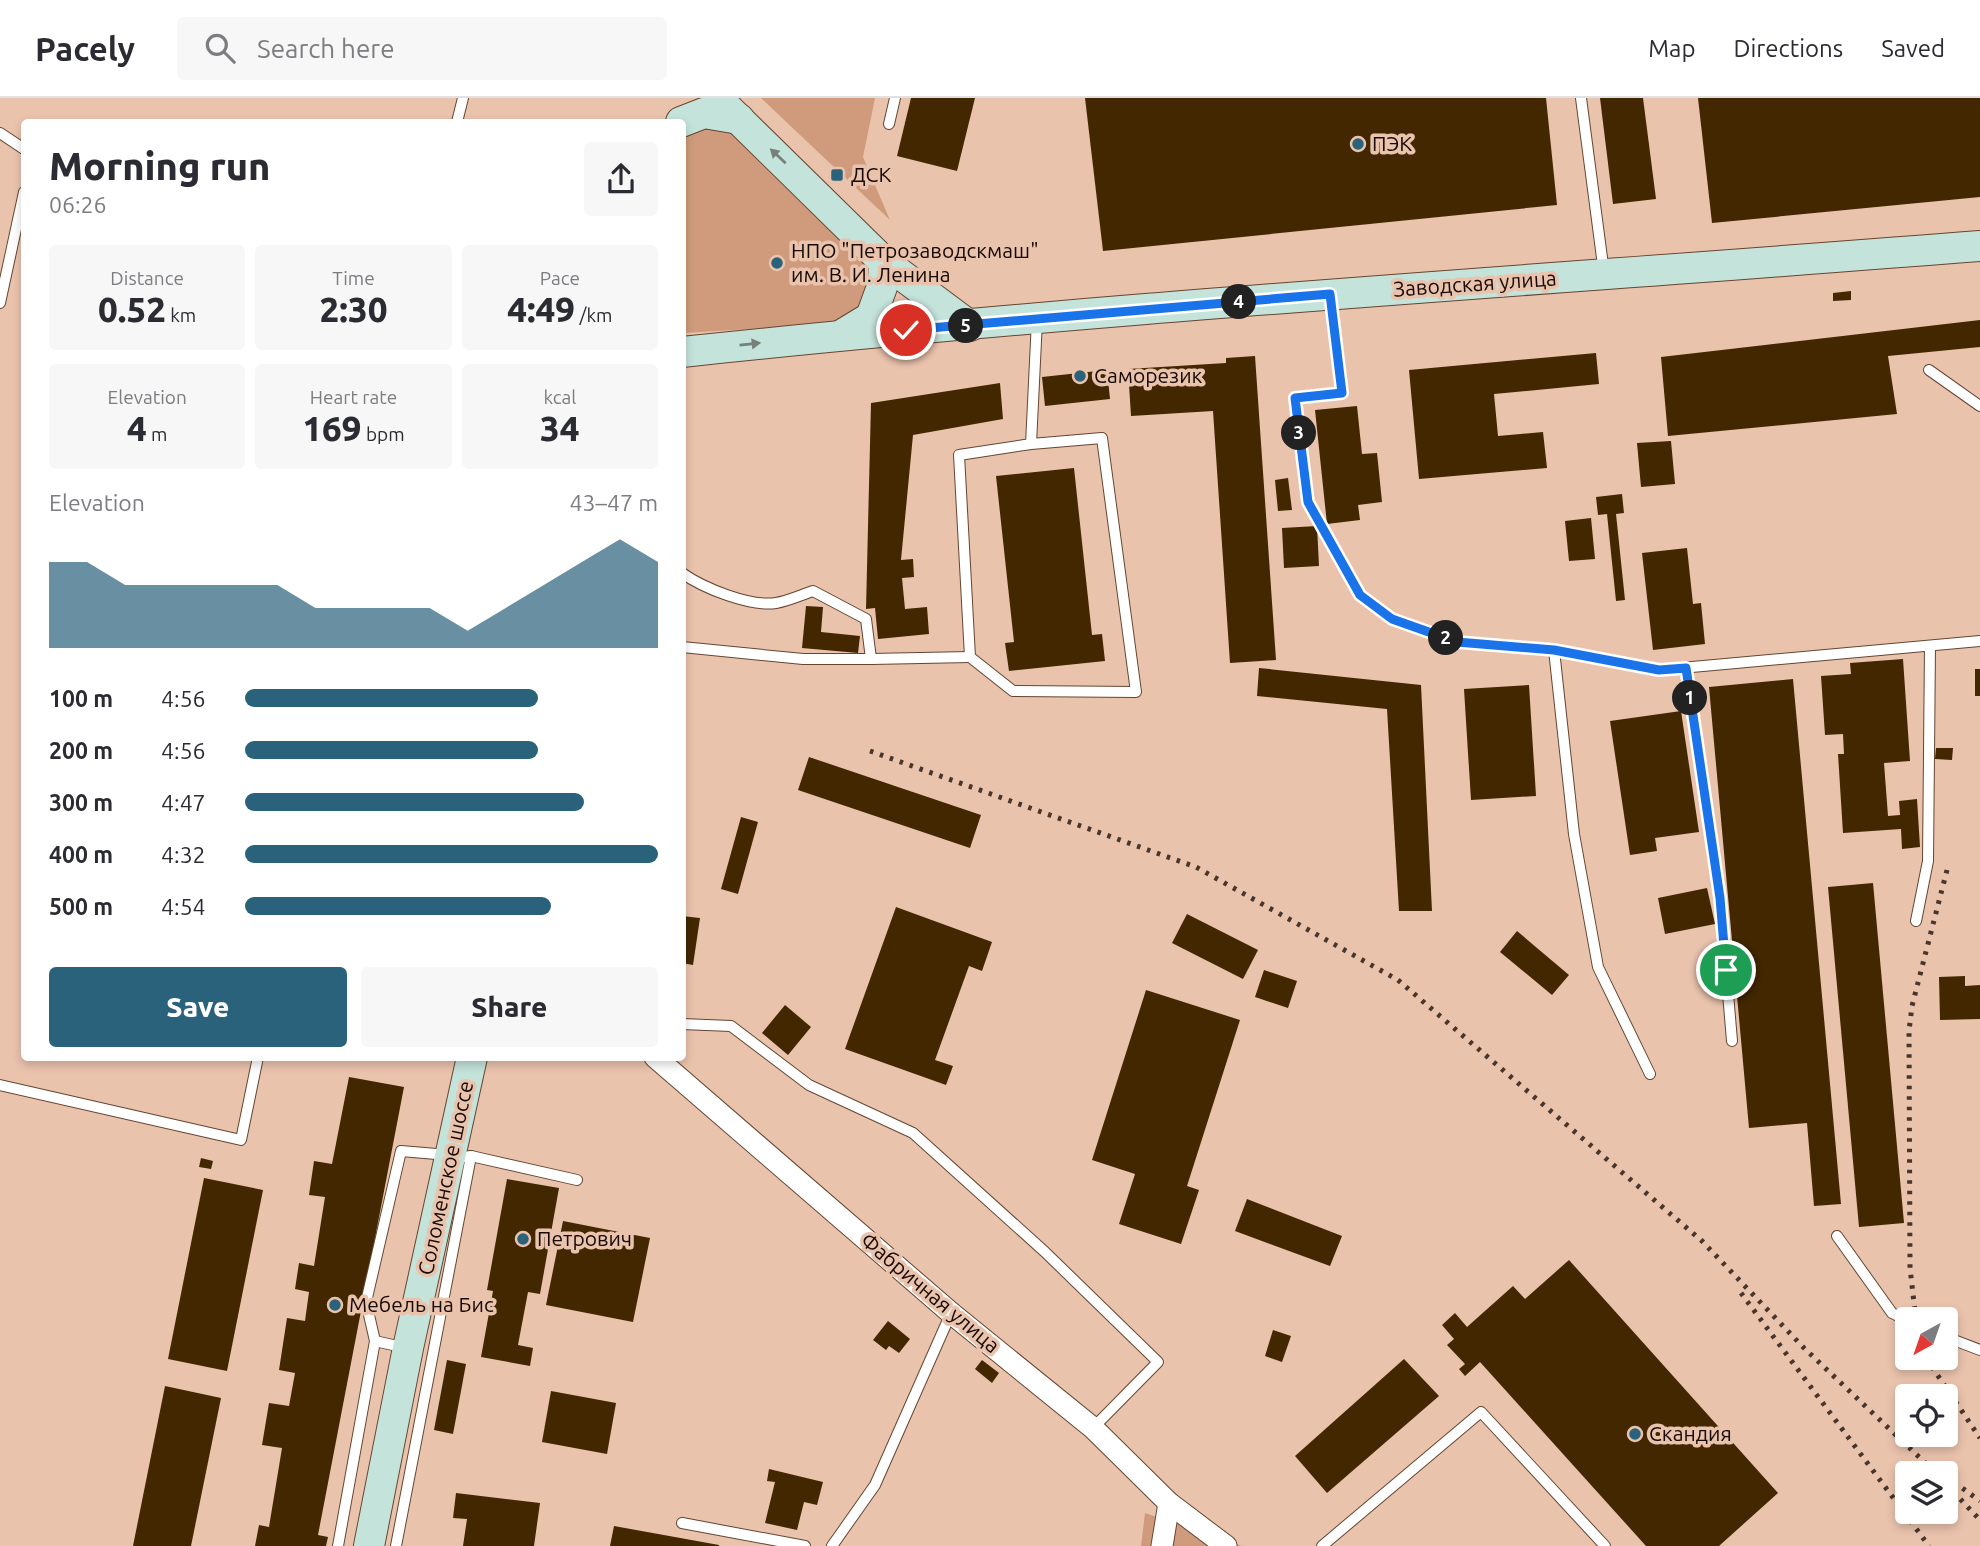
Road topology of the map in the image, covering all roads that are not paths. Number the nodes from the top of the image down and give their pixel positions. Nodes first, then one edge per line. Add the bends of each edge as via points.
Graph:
1 (463, 98) edge
2 (674, 98) edge
3 (717, 98) edge
4 (895, 98) edge
5 (1581, 98) edge
6 (458, 119) edge
7 (669, 119) edge
8 (739, 119) junction
9 (686, 120) edge
10 (889, 124) dead end
11 (0, 133) edge
12 (21, 147) edge
13 (21, 205) edge
14 (1980, 246) edge
15 (884, 262) junction
16 (1604, 275) junction
17 (1330, 294) junction
18 (0, 303) edge
19 (1037, 320) junction
20 (970, 326) junction
21 (842, 334) junction
22 (686, 352) edge
23 (1929, 370) dead end
24 (1980, 406) edge
25 (1031, 444) junction
26 (686, 576) edge
27 (1980, 641) edge
28 (1930, 646) junction
29 (686, 647) edge
30 (1554, 650) junction
31 (970, 657) junction
32 (871, 659) junction
33 (1686, 668) junction
34 (1916, 921) dead end
35 (686, 1024) edge
36 (1732, 1041) dead end
37 (257, 1061) edge
38 (472, 1061) edge
39 (660, 1061) edge
40 (1650, 1074) dead end
41 (0, 1085) edge
42 (461, 1156) junction
43 (577, 1181) dead end
44 (1837, 1236) dead end
45 (951, 1313) junction
46 (1895, 1314) edge
47 (375, 1341) junction
48 (1958, 1342) edge
49 (408, 1348) junction
50 (1980, 1350) edge
51 (1093, 1428) junction
52 (1169, 1503) junction
53 (682, 1523) dead end
54 (338, 1546) edge
55 (369, 1546) edge
56 (396, 1546) edge
57 (806, 1546) edge
58 (832, 1546) edge
59 (1162, 1546) edge
60 (1226, 1546) edge
61 (1322, 1546) edge
62 (1605, 1546) edge

1 - 6 lane
2 - 7 main road
3 - 8 main road
4 - 10 lane
5 - 16 lane
8 - 9 main road via 704,113
15 -> 8 main road
11 - 12 lane
13 - 18 lane
14 - 16 main road, Заводская улица
15 - 20 main road
15 - 21 main road via 883,284 872,317
16 - 17 main road, Заводская улица
17 - 19 main road, Заводская улица
17 - 30 lane via 1342,393 1295,398 1308,502 1360,595 1392,619 1457,642
19 - 20 main road, Заводская улица
19 - 25 lane
20 - 21 main road, Заводская улица
22 -> 21 main road, Заводская улица
23 - 24 lane
25 - 31 lane via 959,455
25 - 31 lane via 1102,438 1136,692 1013,691
26 - 32 lane via 736,598 774,603 813,591 866,619
27 - 28 lane
28 - 33 lane
28 - 34 lane via 1928,861
29 - 32 lane via 803,659
30 - 33 lane via 1659,670
30 - 40 lane via 1574,834 1598,967
31 - 32 lane
33 - 36 lane via 1720,898
35 - 51 lane via 731,1026 809,1085 913,1133 1158,1362
37 - 41 lane via 241,1140
38 - 42 main road, Соломенское шоссе
39 - 45 street, Фабричная улица
42 - 43 lane
42 - 47 lane via 401,1151 366,1303
42 - 49 main road, Соломенское шоссе
42 - 56 lane
44 - 46 lane
45 - 51 street, Фабричная улица
45 - 58 lane via 875,1485
47 - 49 lane
47 - 54 lane
48 - 50 lane
49 - 55 main road, Соломенское шоссе
51 - 52 street, Фабричная улица
52 - 59 street
52 - 60 street, Фабричная улица
53 - 57 lane
61 - 62 lane via 1481,1412

